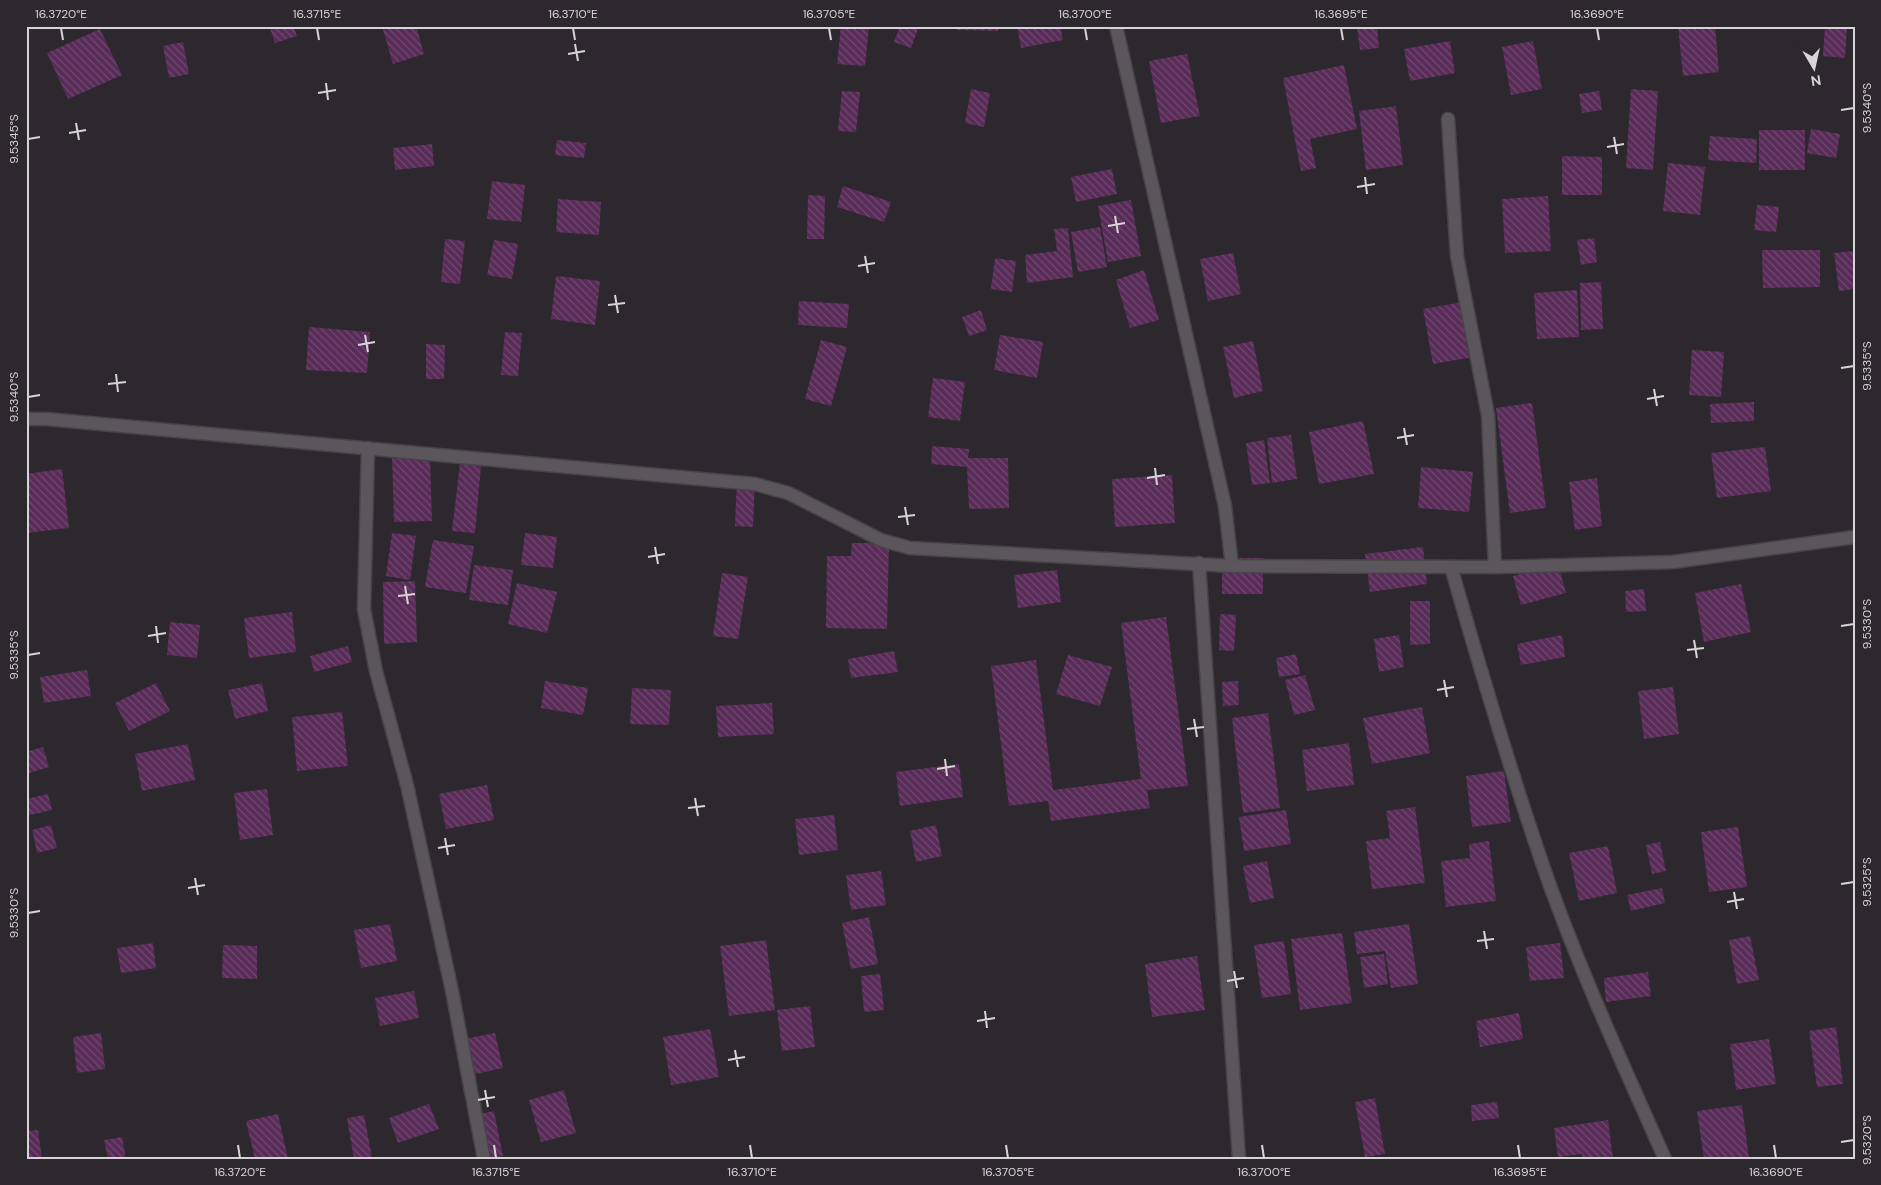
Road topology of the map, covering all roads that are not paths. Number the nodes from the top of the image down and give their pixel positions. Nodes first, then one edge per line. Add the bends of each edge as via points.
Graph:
1 (1116, 26) edge
2 (1448, 119) dead end
3 (26, 419) edge
4 (368, 448) junction
5 (1855, 537) edge
6 (1199, 563) junction
7 (1232, 566) junction
8 (1451, 567) junction
9 (1495, 567) junction
10 (484, 1159) edge
11 (1239, 1159) edge
12 (1666, 1159) edge

1 - 7 street via 1225,506
2 - 9 street via 1456,256 1488,416
3 - 4 street via 46,418
4 - 6 street via 755,484 788,493 881,540 910,548
4 - 10 street via 364,609 452,991
5 - 9 street via 1673,562
6 - 7 street
6 - 11 street
7 - 8 street
8 - 9 street
8 - 12 street via 1504,750 1549,882 1610,1036

